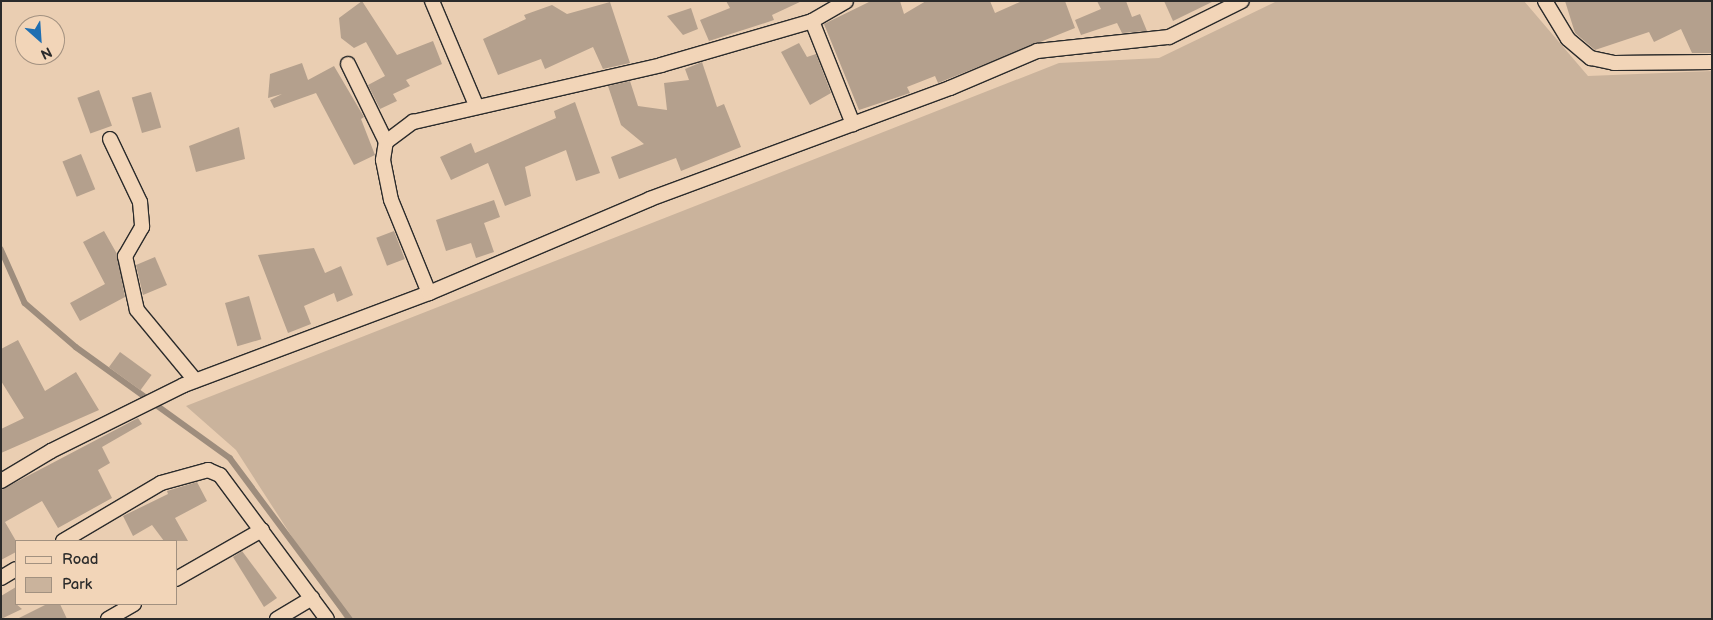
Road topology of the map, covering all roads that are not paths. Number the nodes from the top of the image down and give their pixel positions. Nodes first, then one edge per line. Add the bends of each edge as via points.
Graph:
1 (432, 1) edge
2 (846, 1) edge
3 (1242, 1) edge
4 (1545, 1) edge
5 (812, 22) junction
6 (1712, 62) edge
7 (348, 64) dead end
8 (476, 104) junction
9 (853, 124) junction
10 (110, 139) dead end
11 (386, 142) junction
12 (429, 293) junction
13 (189, 382) junction
14 (1, 480) edge
15 (262, 530) junction
16 (65, 540) edge
17 (15, 570) edge
18 (1, 578) edge
19 (178, 578) edge
20 (312, 598) junction
21 (132, 605) edge
22 (108, 619) edge
23 (278, 619) edge
24 (327, 619) edge

1 - 8 street
2 - 5 street
3 - 9 street via 1169,36 1037,51
4 - 6 street via 1568,39 1591,58 1614,62
5 - 8 street via 661,65
5 - 9 street
7 - 11 street
8 - 11 street via 413,122
9 - 12 street via 650,199
10 - 13 street via 140,202 142,227 125,256 136,310
11 - 12 street via 383,160 391,200
12 - 13 street
13 - 14 street via 109,420
15 - 16 street via 220,475 195,470 162,483
15 - 19 street
15 - 20 street
17 - 18 street
20 - 23 street
20 - 24 street
21 - 22 street

